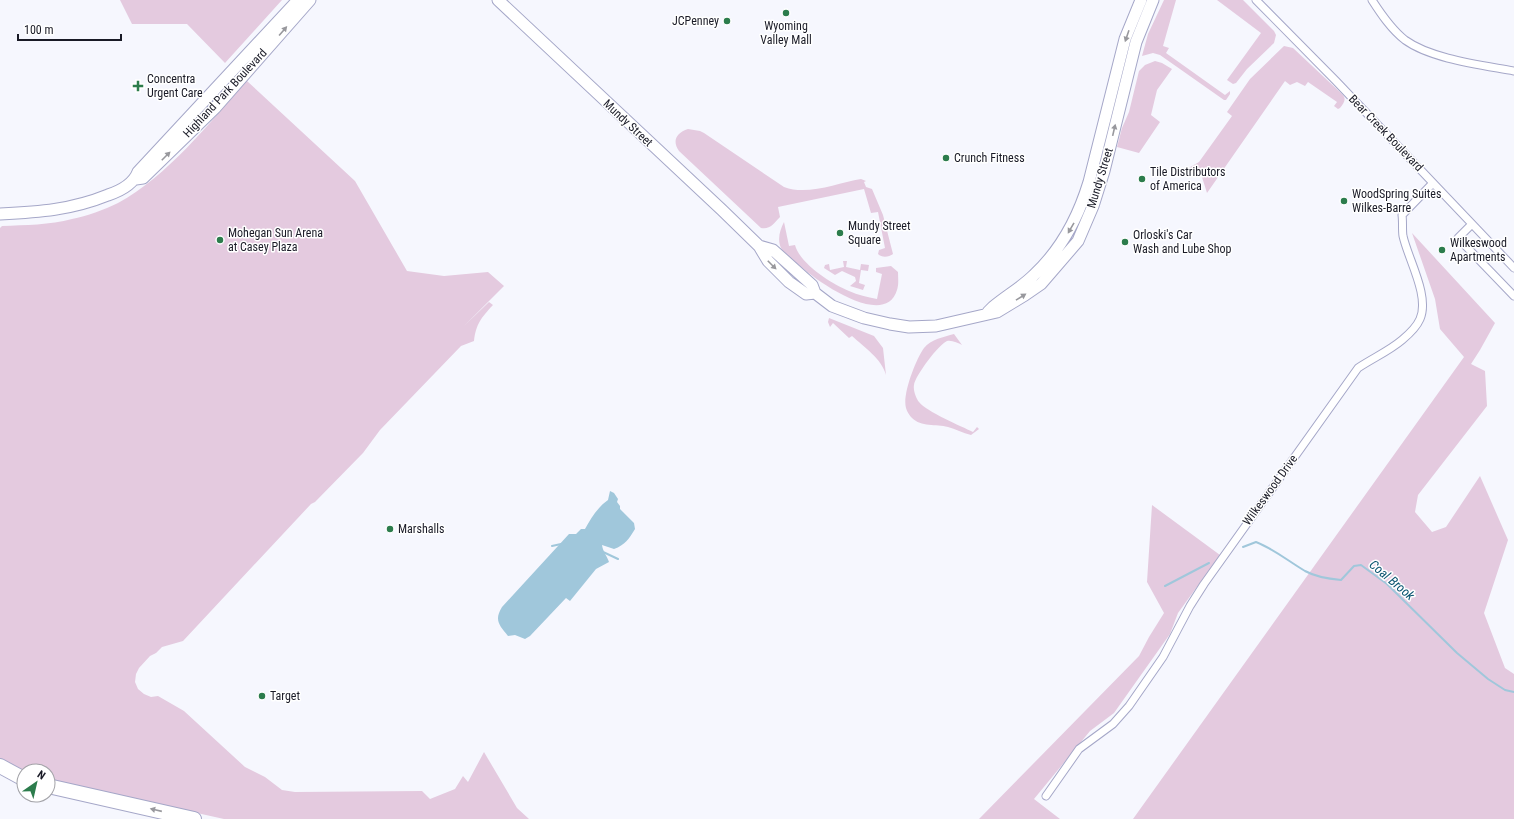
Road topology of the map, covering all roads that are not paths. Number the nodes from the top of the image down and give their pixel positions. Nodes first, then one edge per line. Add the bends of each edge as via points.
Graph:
1 (298, 0) edge
2 (310, 0) edge
3 (498, 0) edge
4 (1141, 0) edge
5 (1153, 0) edge
6 (1256, 0) edge
7 (1372, 0) edge
8 (1514, 71) edge
9 (136, 179) junction
10 (1433, 183) junction
11 (0, 214) edge
12 (1472, 224) junction
13 (1514, 268) edge
14 (1514, 296) edge
15 (987, 314) junction
16 (0, 766) edge
17 (16, 775) edge
18 (56, 788) edge
19 (1046, 796) dead end
20 (194, 819) edge

1 - 9 main road, Highland Park Boulevard via 138,172
9 -> 2 main road, Highland Park Boulevard via 143,178 215,108
3 - 15 main road, Mundy Street via 722,210 759,246 768,261 789,282 806,294 815,293 832,306 864,318 908,327 936,326
4 -> 15 main road, Mundy Street via 1125,39 1089,182 1072,226 1055,253 1034,276
15 -> 5 main road, Mundy Street via 997,312 1041,284 1078,241 1104,171 1136,42
6 - 10 street, Bear Creek Boulevard
7 - 8 street via 1393,28 1423,50
9 - 11 main road, Highland Park Boulevard via 117,192 87,204 53,211
10 - 12 street, Bear Creek Boulevard
10 - 19 street, Wilkeswood Drive via 1402,215 1403,235 1422,301 1420,320 1403,339 1358,368 1204,584 1163,657 1129,706 1113,724 1079,749
12 - 13 street, Bear Creek Boulevard
12 - 14 street via 1458,238
16 - 17 highway
20 -> 18 highway

